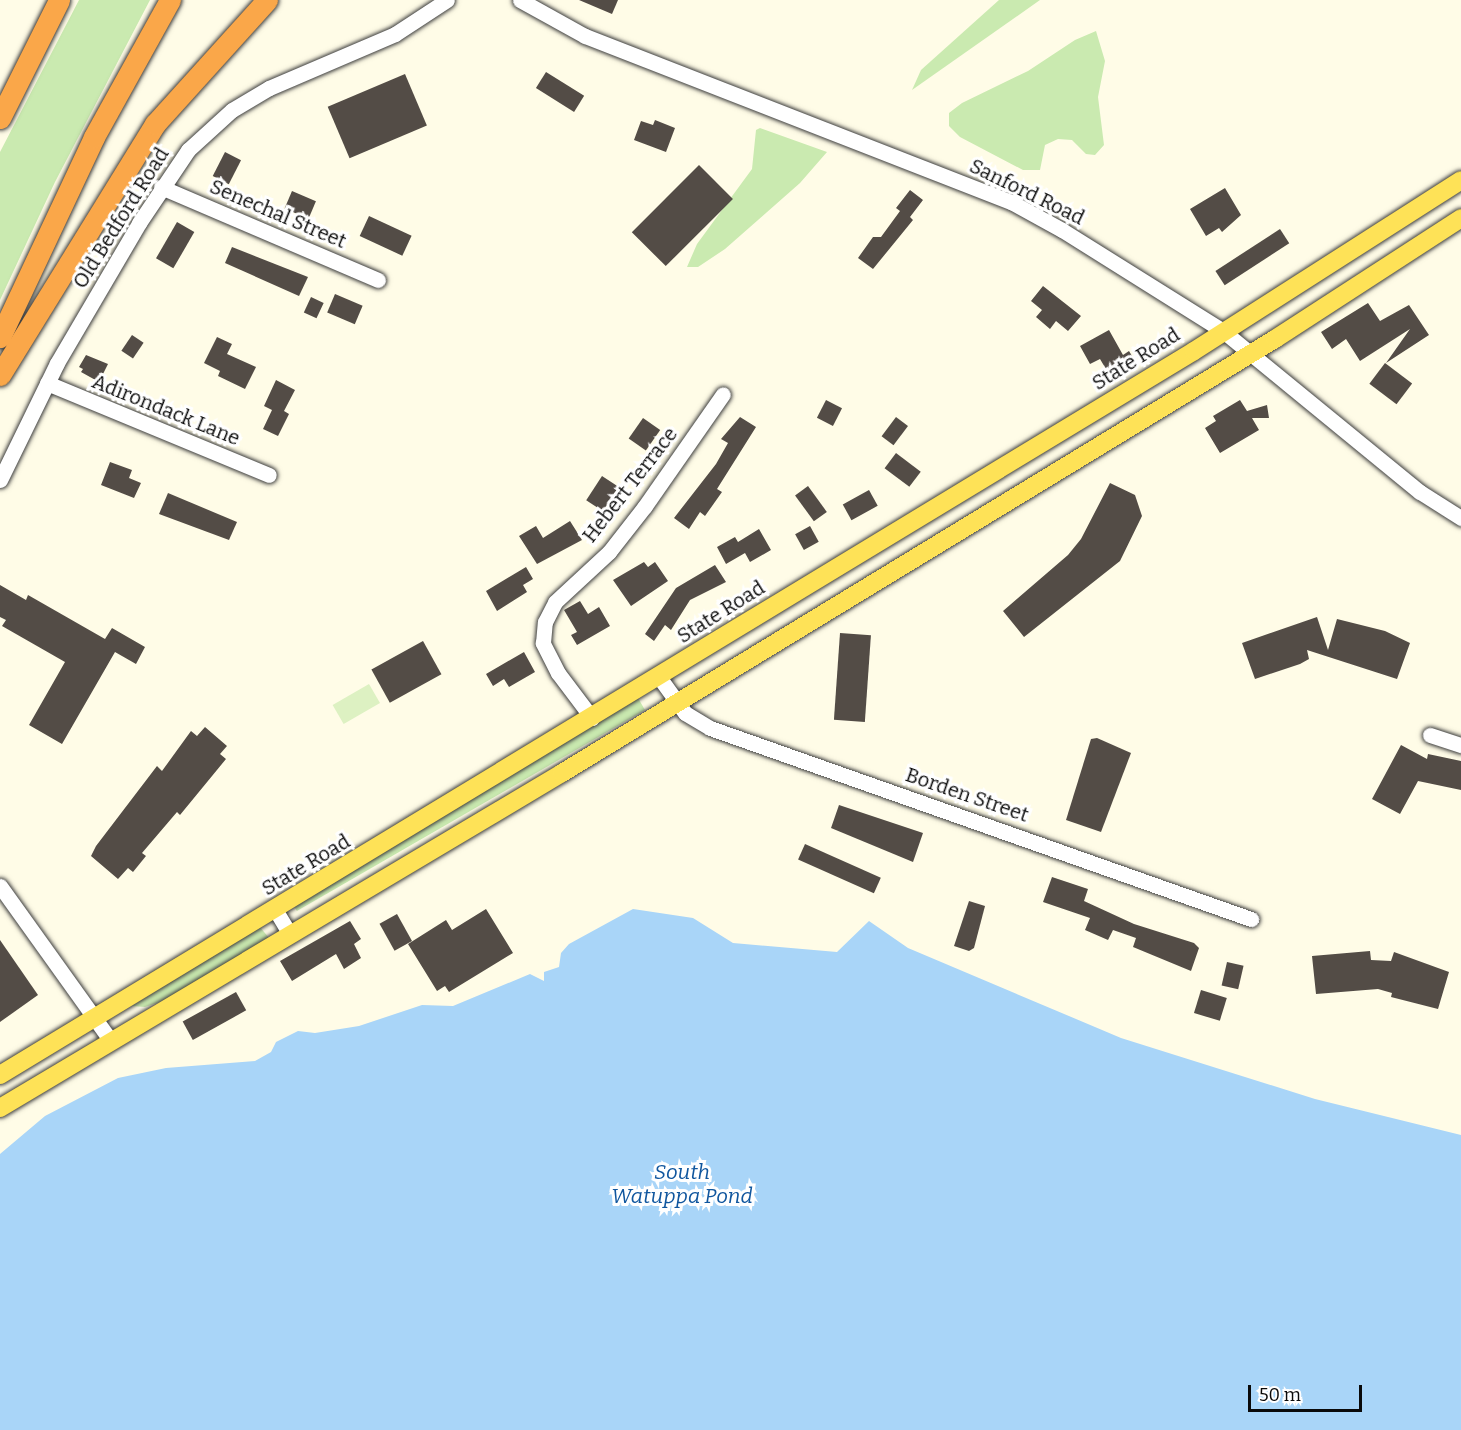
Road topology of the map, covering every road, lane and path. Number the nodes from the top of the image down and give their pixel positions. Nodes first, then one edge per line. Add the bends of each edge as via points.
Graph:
1 (59, 0) edge
2 (170, 0) edge
3 (267, 0) edge
4 (447, 0) edge
5 (520, 0) edge
6 (0, 118) edge
7 (1461, 180) edge
8 (161, 187) junction
9 (1461, 218) edge
10 (378, 280) dead end
11 (1223, 331) junction
12 (0, 337) edge
13 (1249, 354) junction
14 (0, 375) edge
15 (47, 383) junction
16 (723, 393) dead end
17 (269, 475) dead end
18 (0, 480) edge
19 (1461, 518) edge
20 (659, 678) junction
21 (676, 701) junction
22 (592, 718) junction
23 (1430, 735) dead end
24 (1461, 745) edge
25 (0, 886) edge
26 (276, 910) junction
27 (1251, 919) dead end
28 (290, 934) junction
29 (96, 1019) junction
30 (111, 1041) junction
31 (0, 1075) edge
32 (0, 1108) edge

1 - 6 highway
2 - 12 highway via 94,137
3 - 14 highway via 155,124
4 - 8 street, Old Bedford Road via 398,33 269,88 231,110 188,150
5 - 11 street, Sanford Road via 585,36 1011,202
7 - 11 main road, State Road
8 - 10 street, Senechal Street
8 - 15 street, Old Bedford Road
9 - 13 main road
11 - 13 street, Sanford Road
11 - 20 main road, State Road
13 - 19 street, Sanford Road via 1420,492
13 - 21 main road
15 - 17 street, Adirondack Lane
15 - 18 street, Old Bedford Road
16 - 22 street, Hebert Terrace via 645,506 609,552 555,602 545,622 543,643 558,673
20 - 21 street, Borden Street
20 - 22 main road, State Road
21 - 27 street, Borden Street via 684,713 710,728 758,747
21 - 28 main road
22 - 26 main road, State Road
23 - 24 street
25 - 29 street
26 - 28 street
26 - 29 main road, State Road
28 - 30 main road
29 - 30 street
29 - 31 main road, State Road
30 - 32 main road

